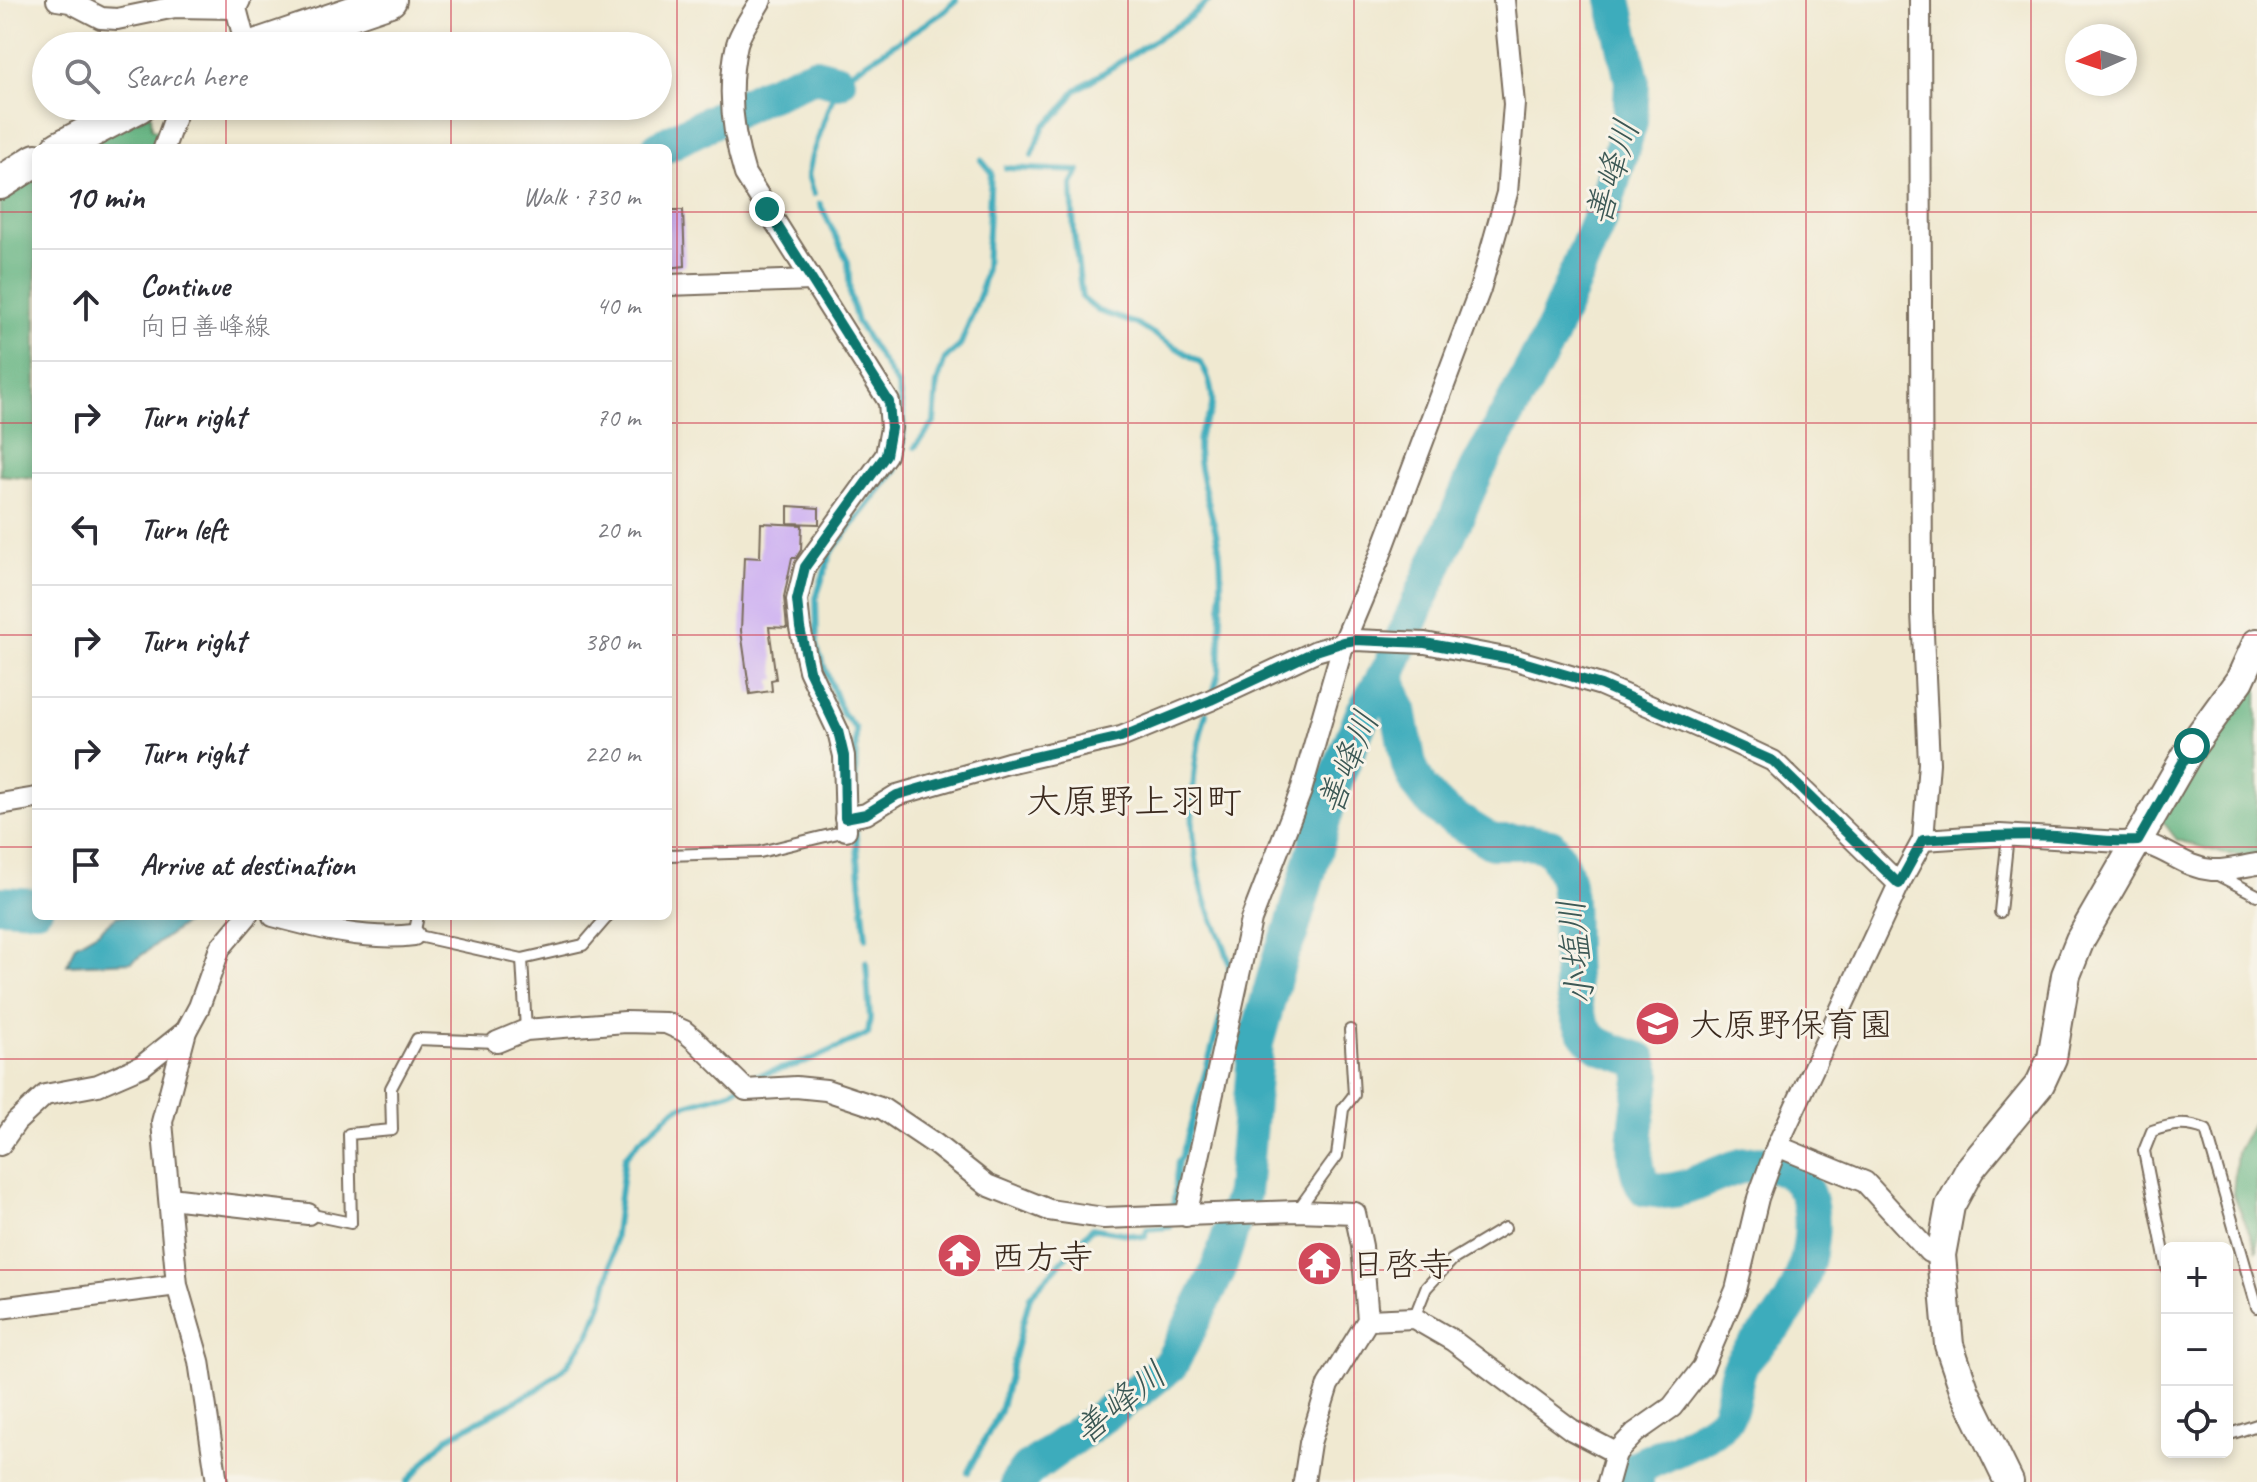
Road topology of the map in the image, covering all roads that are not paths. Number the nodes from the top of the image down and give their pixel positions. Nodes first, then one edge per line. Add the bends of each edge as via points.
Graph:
1 (57, 0) edge
2 (390, 0) edge
3 (761, 0) edge
4 (1504, 0) edge
5 (1920, 0) edge
6 (238, 4) edge
7 (243, 32) edge
8 (296, 32) edge
9 (112, 120) edge
10 (174, 120) edge
11 (67, 144) edge
12 (165, 144) edge
13 (32, 163) edge
14 (0, 183) edge
15 (812, 280) junction
16 (672, 285) edge
17 (1350, 641) junction
18 (2257, 643) edge
19 (32, 799) edge
20 (0, 804) edge
21 (846, 824) junction
22 (2008, 835) junction
23 (1923, 840) junction
24 (2138, 841) junction
25 (672, 855) edge
26 (2257, 864) edge
27 (2211, 870) junction
28 (1899, 884) junction
29 (2257, 895) edge
30 (2000, 912) dead end
31 (244, 920) edge
32 (287, 920) edge
33 (605, 920) edge
34 (416, 926) edge
35 (522, 959) junction
36 (526, 1030) junction
37 (1350, 1030) dead end
38 (186, 1031) junction
39 (497, 1042) joint
40 (0, 1145) edge
41 (1773, 1158) junction
42 (170, 1198) junction
43 (1297, 1211) junction
44 (308, 1214) joint
45 (1192, 1216) junction
46 (1505, 1228) dead end
47 (2162, 1242) edge
48 (1941, 1255) junction
49 (177, 1285) junction
50 (2257, 1307) edge
51 (0, 1308) edge
52 (1414, 1318) junction
53 (1368, 1320) junction
54 (2257, 1425) edge
55 (2233, 1433) edge
56 (1616, 1453) junction
57 (217, 1482) edge
58 (1304, 1482) edge
59 (1608, 1482) edge
60 (2009, 1482) edge

1 - 6 street via 117,19 175,7
2 - 8 main road
3 - 15 street via 738,41 734,139 745,174
4 - 17 street via 1514,104 1507,193 1480,289
5 - 23 street via 1922,597 1929,763
6 - 7 street
9 - 11 main road
10 - 12 street
13 - 14 main road
15 - 16 street
15 - 21 street via 889,402 891,428 886,455 805,567 797,600 809,670 844,756
17 - 21 street via 1121,737 897,795
17 - 28 street via 1425,643 1516,660 1601,685 1773,761
17 - 45 street via 1251,920
18 - 24 main road via 2240,680 2192,746
19 - 20 street
21 - 25 lane via 760,852
22 - 23 street
22 - 24 street
22 - 30 lane
23 - 28 street
24 - 27 street
24 - 48 main road via 2080,940 2066,975 2052,1058 2040,1084 1970,1169 1950,1206
26 - 27 street
27 - 29 lane
28 - 41 street
31 - 38 street via 220,948
32 - 34 street via 392,938
33 - 35 lane via 583,945
34 - 35 lane
35 - 36 lane
36 - 39 street
36 - 45 street via 666,1023 695,1040 740,1084 826,1090 883,1109 987,1185 1049,1210 1104,1218
37 - 43 lane via 1354,1095 1343,1109 1337,1156
38 - 40 street via 142,1066 98,1085 45,1095
38 - 42 street via 162,1122
39 - 44 lane via 417,1039 391,1088 392,1130 349,1134 351,1223
41 - 48 street via 1865,1182 1929,1252
41 - 56 street via 1736,1290 1703,1367 1672,1407
42 - 44 street
42 - 49 street
43 - 45 street
43 - 53 street via 1355,1213
46 - 52 lane via 1452,1260 1426,1288
47 - 50 lane via 2144,1151 2152,1131 2191,1124 2206,1130
48 - 60 main road via 1949,1345 1965,1392
49 - 51 street
49 - 57 street via 199,1361
52 - 53 street
52 - 56 street via 1452,1340 1572,1430
53 - 58 street via 1328,1385
54 - 55 lane
56 - 59 street

